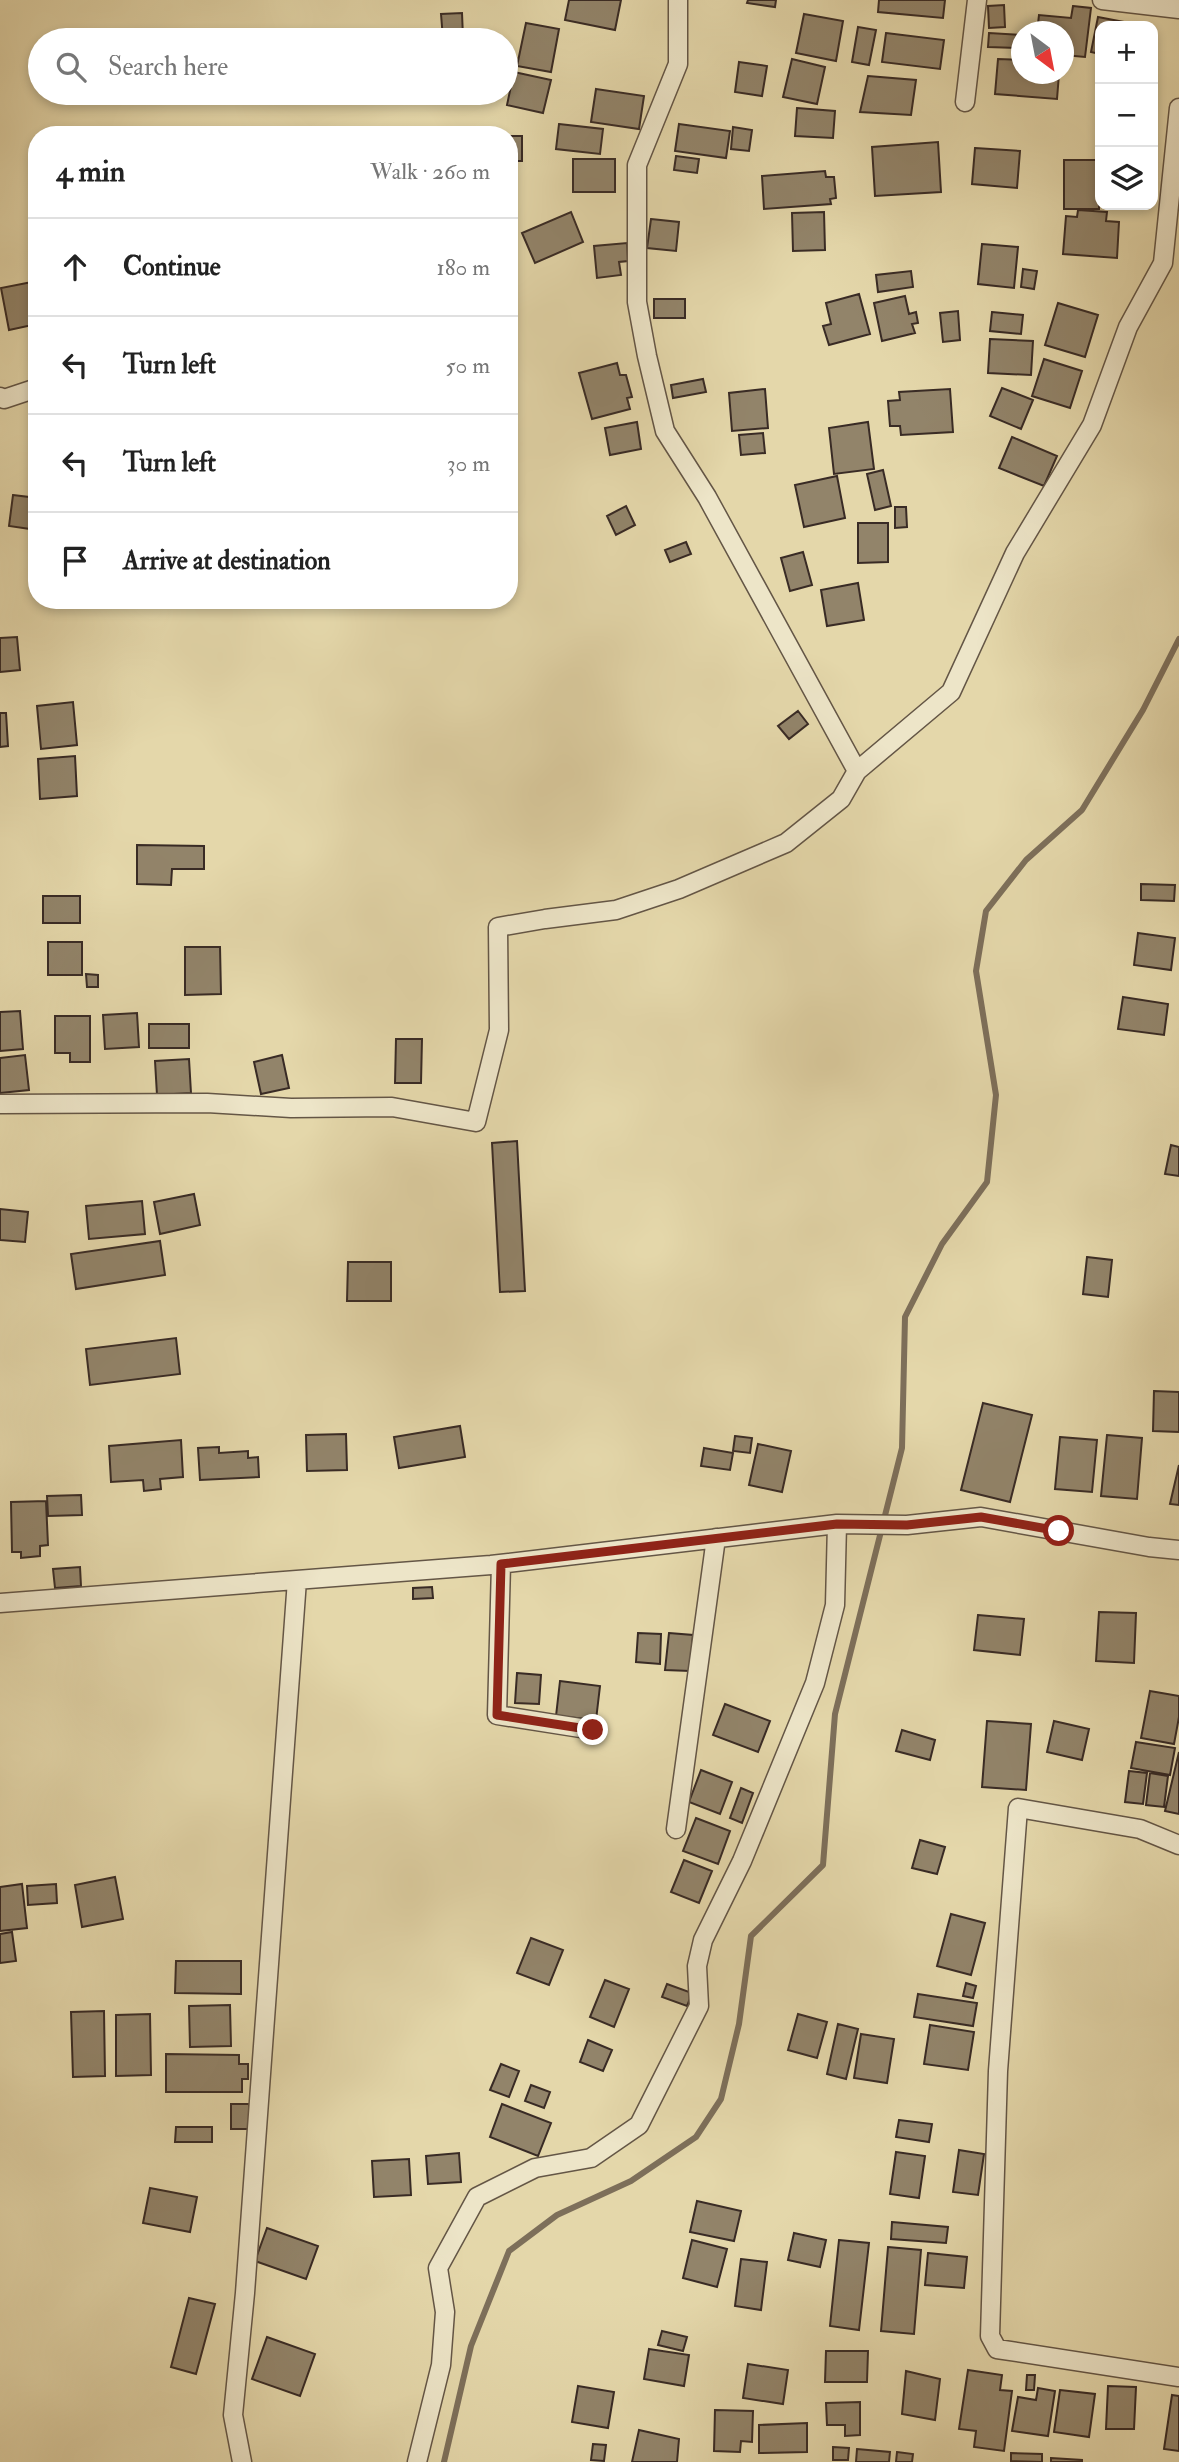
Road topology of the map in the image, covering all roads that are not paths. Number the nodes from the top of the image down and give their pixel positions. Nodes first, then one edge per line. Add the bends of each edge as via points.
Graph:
1 (678, 0) edge
2 (976, 0) edge
3 (1102, 0) edge
4 (1179, 9) edge
5 (965, 102) dead end
6 (1179, 108) edge
7 (28, 391) edge
8 (0, 397) edge
9 (857, 771) junction
10 (0, 1104) edge
11 (837, 1524) junction
12 (716, 1538) junction
13 (1179, 1550) edge
14 (501, 1564) junction
15 (298, 1580) junction
16 (0, 1603) edge
17 (593, 1730) dead end
18 (677, 1829) dead end
19 (1179, 1845) edge
20 (1179, 2378) edge
21 (242, 2462) edge
22 (417, 2462) edge

1 - 9 street via 678,64 637,165 637,302 647,356 665,431 714,509
2 - 5 street
3 - 4 street
6 - 9 street via 1163,263 1128,327 1091,425 1015,553 951,691
7 - 8 street
9 - 10 street via 841,800 786,843 679,890 616,911 498,927 499,1030 475,1122 391,1107
11 - 12 street
11 - 13 street via 907,1525 981,1517
11 - 22 street via 835,1605 815,1683 742,1861 703,1940 697,1966 699,2006 639,2125 591,2158 535,2168 477,2197 438,2268 445,2312 441,2365
12 - 14 street
12 - 18 street
14 - 15 street
14 - 17 street via 497,1715
15 - 16 street
15 - 21 street via 233,2415
19 - 20 street via 1140,1829 1018,1808 999,2071 990,2336 997,2349

